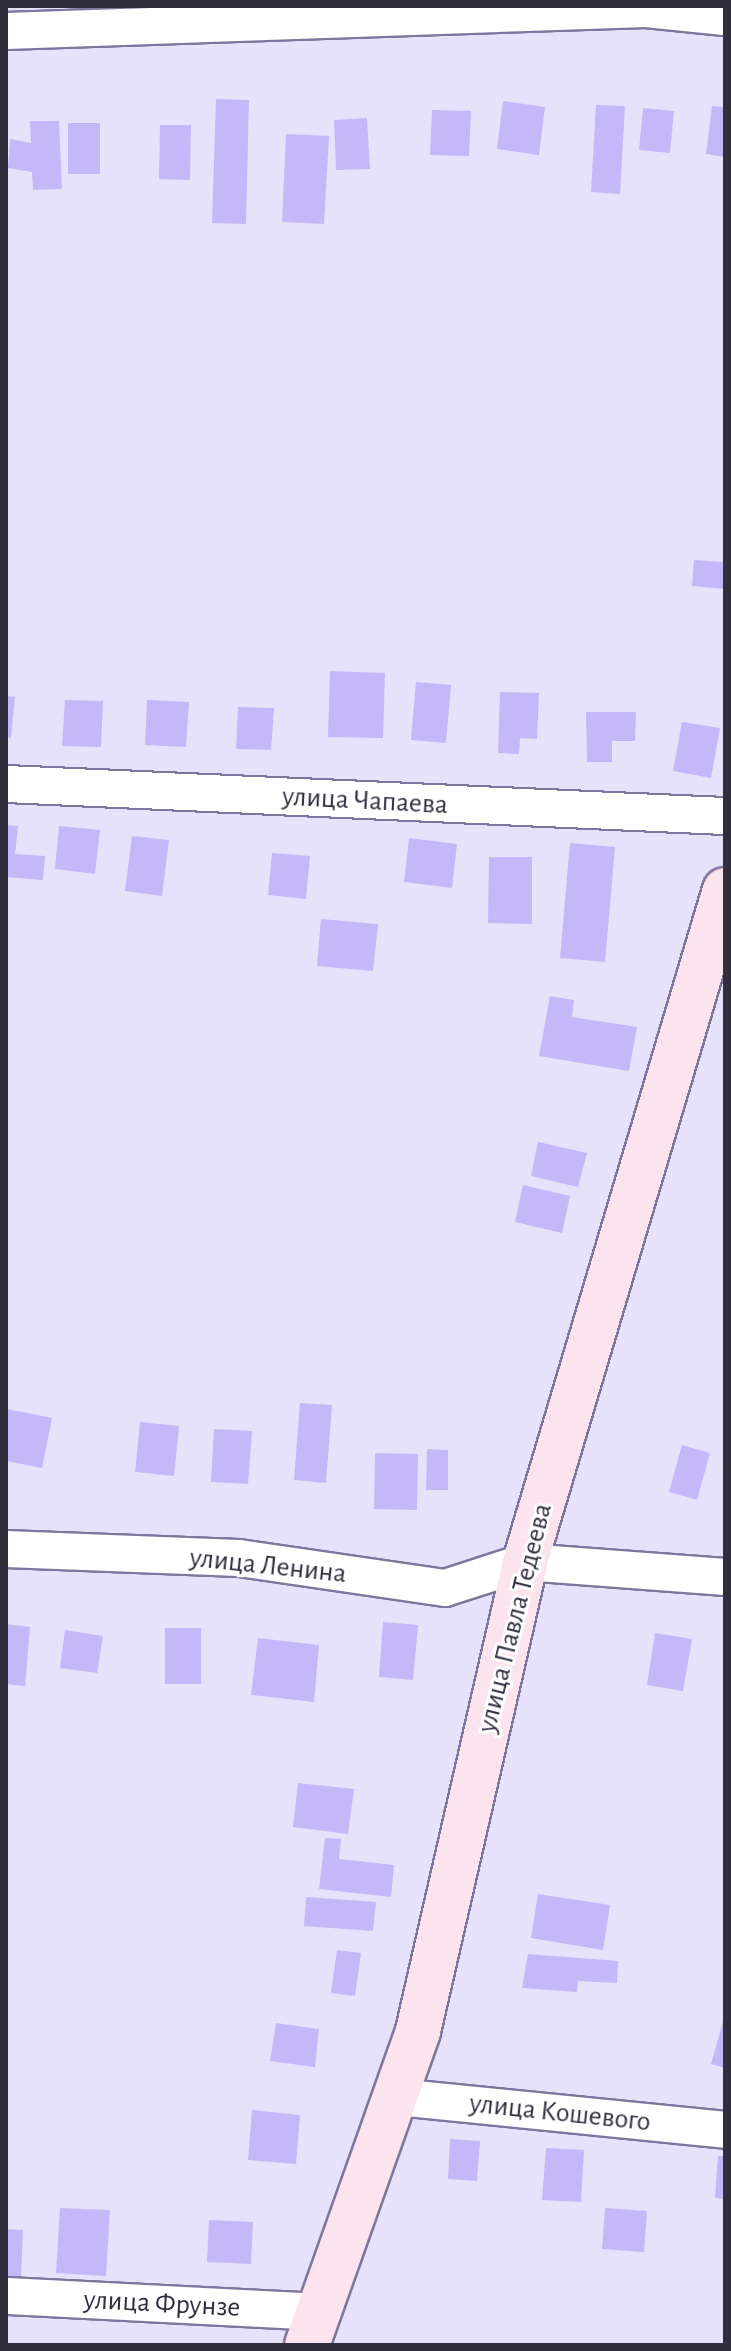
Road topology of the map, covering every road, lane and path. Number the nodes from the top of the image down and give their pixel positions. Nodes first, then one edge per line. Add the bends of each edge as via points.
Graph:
1 (725, 17) edge
2 (6, 31) edge
3 (6, 784) edge
4 (725, 816) edge
5 (725, 890) edge
6 (6, 1549) edge
7 (525, 1562) junction
8 (725, 1577) edge
9 (396, 2097) junction
10 (725, 2130) edge
11 (6, 2296) edge
12 (313, 2328) edge

1 - 2 street via 646,9
3 - 4 street, улица Чапаева
5 - 7 main road, улица Павла Тедеева
6 - 7 street, улица Ленина via 239,1558 445,1588
7 - 8 street
7 - 9 main road, улица Павла Тедеева via 418,2031
9 - 10 street, улица Кошевого
9 - 12 main road, улица Павла Тедеева
11 - 12 street, улица Фрунзе

